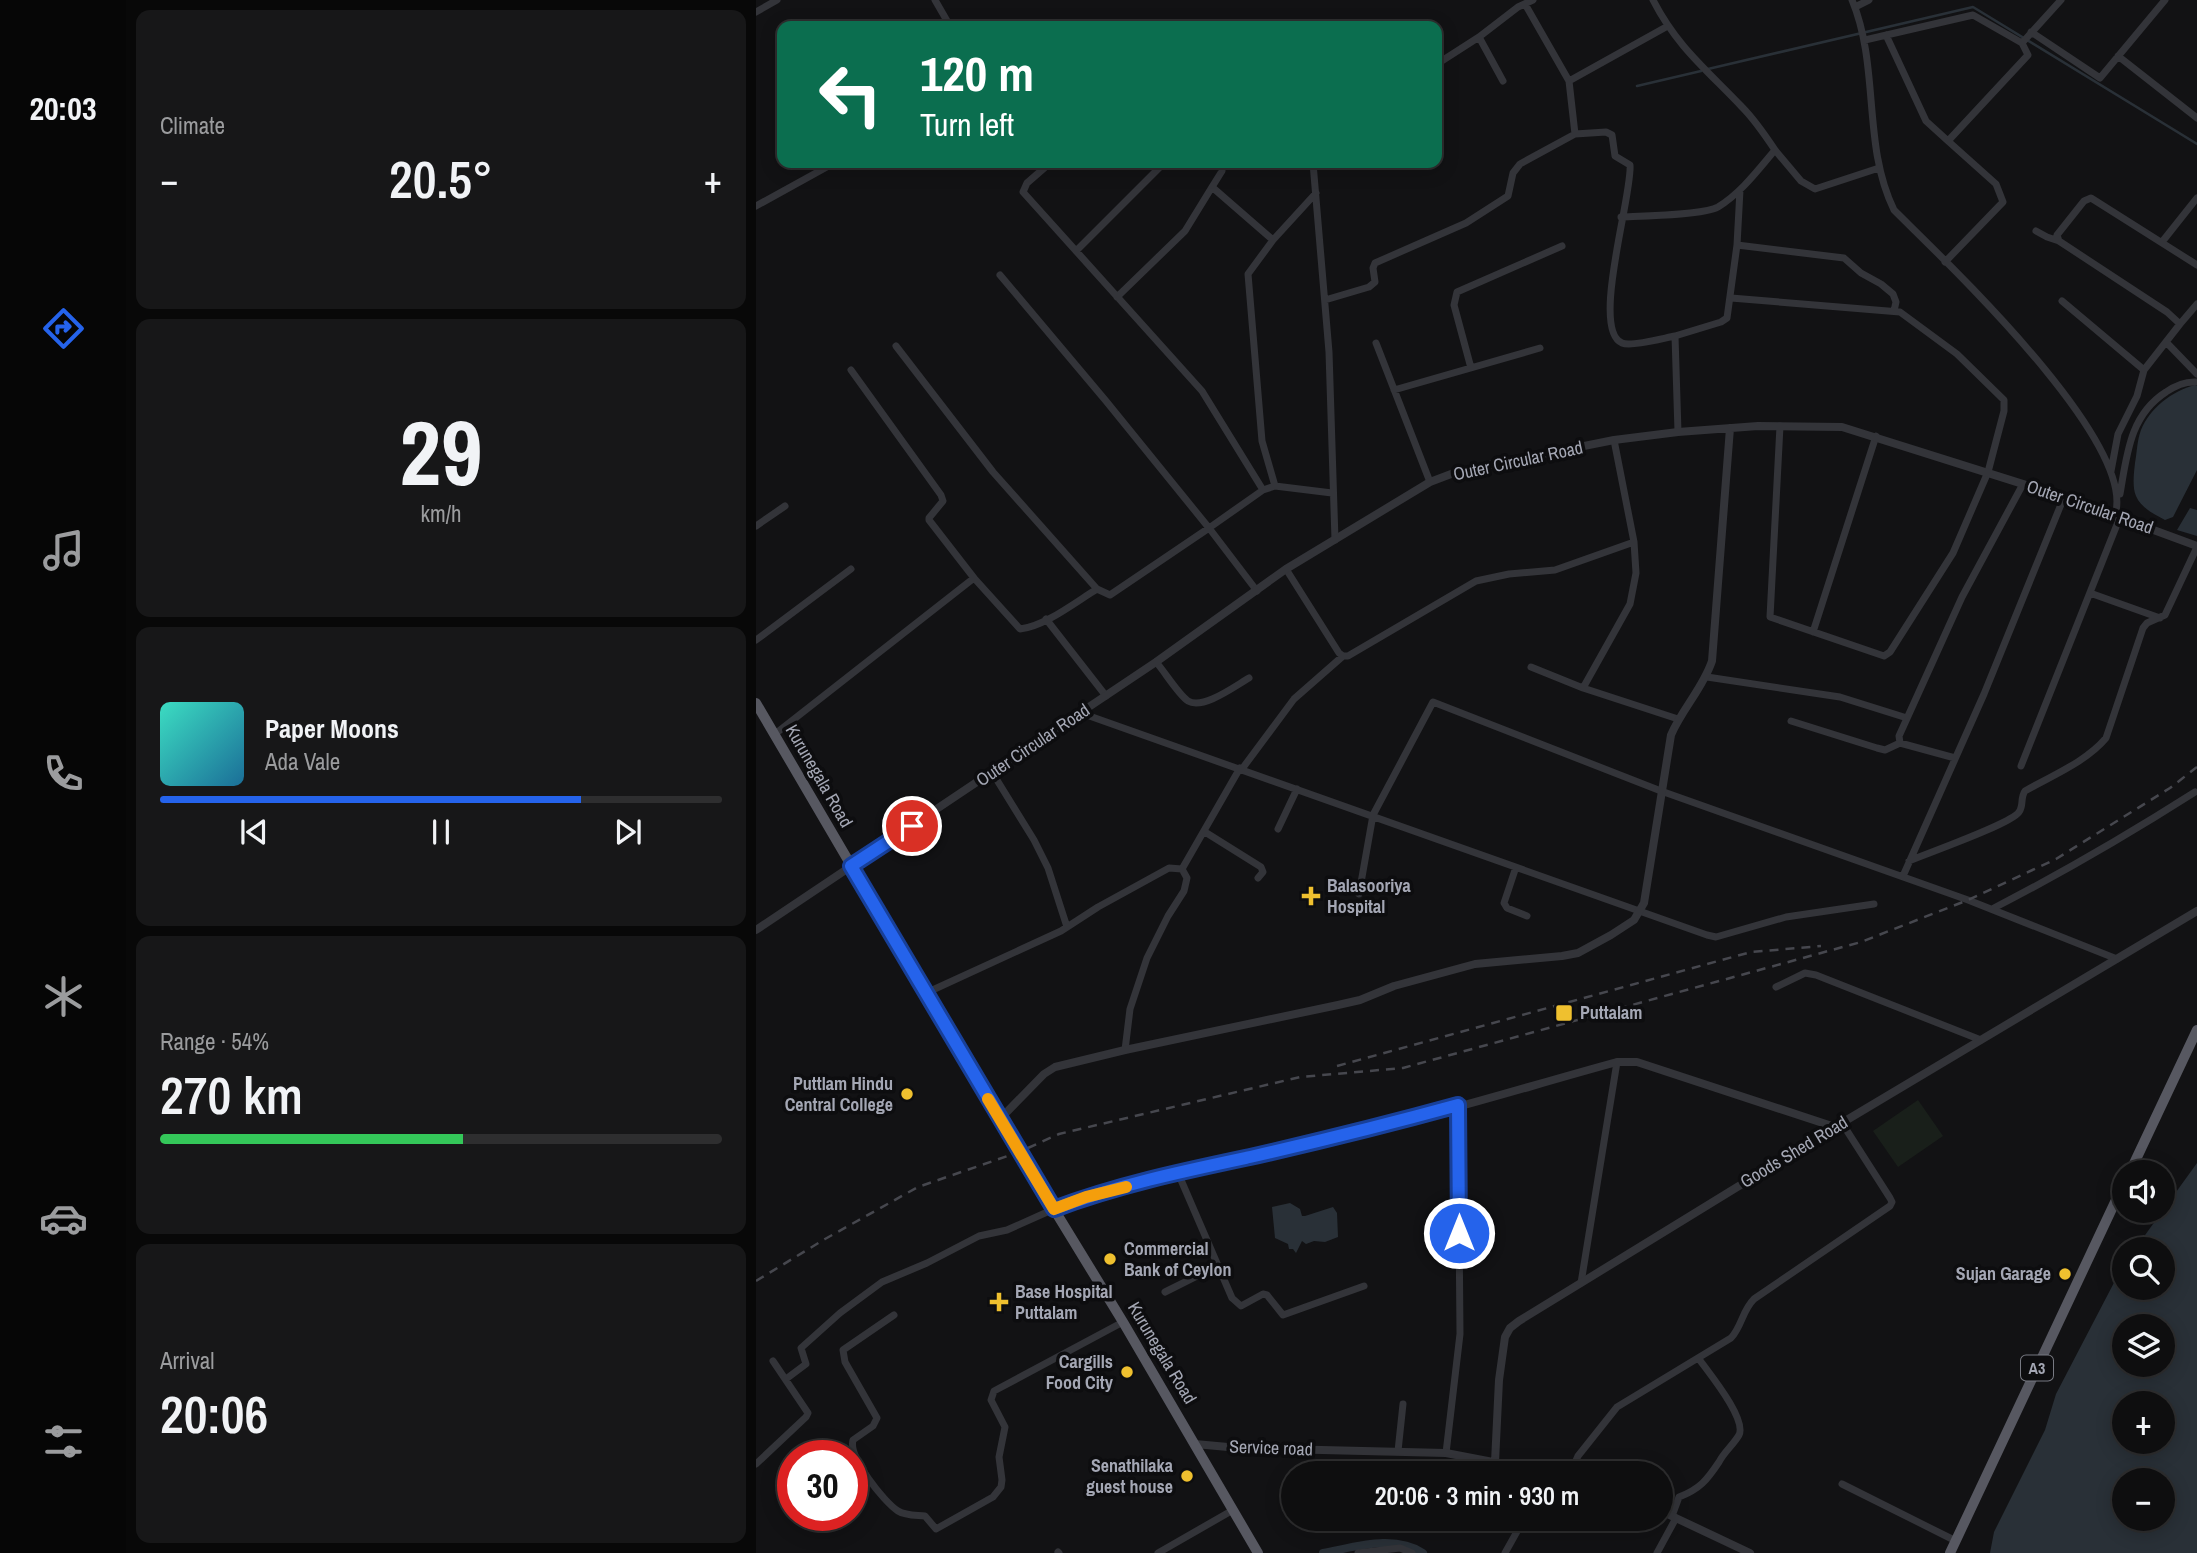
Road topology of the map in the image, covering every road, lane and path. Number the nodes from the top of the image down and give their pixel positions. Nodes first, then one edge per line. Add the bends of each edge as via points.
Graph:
1 (777, 0) edge
2 (935, 0) edge
3 (1533, 0) edge
4 (1653, 0) edge
5 (1869, 0) edge
6 (2061, 0) edge
7 (2165, 0) edge
8 (1519, 4) edge
9 (1854, 4) edge
10 (756, 12) edge
11 (947, 21) edge
12 (1666, 27) junction
13 (1864, 35) junction
14 (1886, 35) junction
15 (1479, 37) junction
16 (2026, 38) junction
17 (2118, 56) junction
18 (1442, 61) edge
19 (1503, 81) dead end
20 (1569, 81) junction
21 (2197, 118) edge
22 (1575, 134) junction
23 (1948, 141) junction
24 (1775, 150) junction
25 (825, 168) edge
26 (1044, 168) edge
27 (1159, 168) edge
28 (1222, 168) edge
29 (1313, 168) edge
30 (1880, 168) junction
31 (1212, 187) junction
32 (1740, 190) junction
33 (1316, 193) junction
34 (2197, 198) edge
35 (756, 206) edge
36 (1622, 217) junction
37 (2036, 231) dead end
38 (1273, 240) junction
39 (2059, 241) junction
40 (2162, 242) junction
41 (1737, 245) junction
42 (1562, 246) dead end
43 (1076, 251) junction
44 (1945, 262) junction
45 (2197, 265) edge
46 (1000, 275) dead end
47 (1117, 297) junction
48 (1731, 298) junction
49 (1325, 300) junction
50 (2062, 301) dead end
51 (2197, 304) edge
52 (1894, 311) junction
53 (2180, 324) junction
54 (1675, 336) junction
55 (2166, 342) junction
56 (1376, 343) dead end
57 (896, 346) dead end
58 (1540, 348) dead end
59 (1471, 368) junction
60 (851, 370) dead end
61 (2144, 370) junction
62 (2197, 374) edge
63 (2197, 382) edge
64 (1394, 390) junction
65 (2137, 396) junction
66 (2155, 399) junction
67 (1780, 426) junction
68 (1730, 428) junction
69 (1678, 432) junction
70 (1876, 436) junction
71 (1614, 440) junction
72 (2111, 471) junction
73 (1988, 472) junction
74 (1430, 482) junction
75 (2023, 484) junction
76 (1275, 486) junction
77 (1263, 490) junction
78 (1332, 493) junction
79 (2064, 497) junction
80 (785, 506) dead end
81 (2117, 513) junction
82 (756, 526) edge
83 (1209, 528) junction
84 (1335, 540) junction
85 (1634, 542) junction
86 (2197, 547) edge
87 (850, 569) dead end
88 (1286, 569) junction
89 (974, 578) junction
90 (1097, 589) junction
91 (1257, 591) junction
92 (2090, 593) junction
93 (2161, 618) junction
94 (1046, 619) junction
95 (1813, 632) junction
96 (756, 640) edge
97 (1343, 656) junction
98 (1156, 662) junction
99 (1531, 667) dead end
100 (1707, 677) junction
101 (1249, 678) dead end
102 (1583, 688) junction
103 (1106, 696) junction
104 (756, 703) edge
105 (1082, 713) junction
106 (1907, 718) junction
107 (1678, 719) junction
108 (1791, 721) dead end
109 (775, 734) junction
110 (1900, 743) junction
111 (1955, 758) junction
112 (2021, 766) dead end
113 (1241, 768) junction
114 (992, 772) junction
115 (1297, 789) junction
116 (1661, 791) junction
117 (2195, 792) edge
118 (1373, 815) junction
119 (1279, 829) dead end
120 (1205, 832) junction
121 (1909, 861) junction
122 (851, 866) junction
123 (1516, 867) junction
124 (1182, 869) junction
125 (1903, 876) junction
126 (1258, 878) dead end
127 (1360, 894) dead end
128 (1874, 904) dead end
129 (1992, 909) junction
130 (1641, 911) junction
131 (2197, 911) edge
132 (1527, 916) dead end
133 (1067, 927) junction
134 (756, 930) edge
135 (2117, 959) junction
136 (1776, 987) dead end
137 (926, 993) junction
138 (2197, 1030) edge
139 (1981, 1040) junction
140 (1125, 1049) junction
141 (1617, 1062) junction
142 (1458, 1105) junction
143 (1000, 1119) junction
144 (1839, 1125) junction
145 (2136, 1160) edge
146 (1178, 1173) junction
147 (1054, 1209) junction
148 (2112, 1209) edge
149 (1217, 1266) junction
150 (1581, 1283) junction
151 (1364, 1286) dead end
152 (1165, 1292) dead end
153 (894, 1315) dead end
154 (1123, 1322) junction
155 (1699, 1359) junction
156 (773, 1361) dead end
157 (786, 1379) junction
158 (1403, 1404) dead end
159 (1195, 1444) junction
160 (1398, 1451) junction
161 (1446, 1452) junction
162 (1490, 1461) edge
163 (1495, 1461) edge
164 (1576, 1461) edge
165 (756, 1464) edge
166 (1842, 1484) dead end
167 (1233, 1510) junction
168 (1674, 1517) junction
169 (1517, 1531) edge
170 (1956, 1541) junction
171 (1158, 1553) edge
172 (1258, 1553) edge
173 (1358, 1553) edge
174 (1412, 1553) edge
175 (1505, 1553) edge
176 (1657, 1553) edge
177 (1750, 1553) edge
178 (1950, 1553) edge

1 - 10 street
2 - 11 street
3 - 8 street
4 - 12 street
5 - 9 street
6 - 16 street
7 - 17 street
8 - 15 street
8 - 20 street
9 - 13 street
12 - 20 street
12 - 24 street via 1744,108
13 - 14 street
13 - 30 street
14 - 16 street via 1973,15
14 - 23 street via 1926,121
15 - 18 street
15 - 19 street
16 - 17 street via 2100,78
16 - 23 street via 2028,55
17 - 21 street
20 - 22 street
22 - 36 street via 1612,135 1615,156 1630,165
22 - 49 street via 1520,164 1508,196 1466,223 1375,263 1375,282 1369,288
23 - 44 street via 1996,184 2003,202
24 - 30 street via 1801,181 1815,188
24 - 32 street
25 - 35 street
26 - 43 street via 1023,192
27 - 43 street
28 - 31 street
29 - 33 street
30 - 44 street via 1894,210
31 - 38 street
31 - 47 street via 1185,231
32 - 36 street via 1716,209
32 - 41 street
33 - 38 street
33 - 49 street
34 - 40 street
36 - 54 street via 1613,272 1613,334 1627,344
37 - 39 street
38 - 76 street via 1248,274 1262,440
39 - 40 street via 2057,235 2091,198
39 - 53 street
40 - 45 street
41 - 48 street
41 - 52 street via 1844,258 1893,294
42 - 59 street via 1457,292 1454,305
43 - 47 street
44 - 72 street via 2046,371
46 - 83 street
47 - 77 street via 1202,391
48 - 52 street
48 - 54 street via 1727,318
49 - 78 street
50 - 61 street
51 - 53 street
52 - 73 street via 1921,325 1957,354 2004,400
53 - 55 street
54 - 69 street
55 - 61 street
55 - 62 street
56 - 64 street
57 - 90 street via 992,472
58 - 59 street
59 - 64 street
60 - 89 street via 941,495 943,501 929,520
61 - 65 street
63 - 66 street via 2176,385
64 - 74 street
65 - 66 street
65 - 72 street via 2119,434
66 - 81 street via 2137,420
67 - 68 street, Outer Circular Road
67 - 70 street, Outer Circular Road via 1842,427
67 - 95 street via 1769,612 1774,619
68 - 69 street, Outer Circular Road
68 - 100 street via 1712,661
69 - 71 street, Outer Circular Road
70 - 73 street, Outer Circular Road
70 - 95 street
71 - 74 street, Outer Circular Road via 1459,471
71 - 85 street
72 - 81 street
73 - 75 street, Outer Circular Road
73 - 95 street via 1953,553 1887,655
74 - 84 street, Outer Circular Road
75 - 79 street, Outer Circular Road
75 - 106 street via 1962,597
76 - 77 street
76 - 78 street
77 - 83 street
78 - 84 street
79 - 81 street, Outer Circular Road
79 - 111 street
80 - 82 street
81 - 86 street, Outer Circular Road
81 - 92 street
83 - 90 street via 1110,594
83 - 91 street
84 - 88 street, Outer Circular Road
85 - 97 street via 1555,570 1476,581
85 - 102 street via 1636,573 1630,604
86 - 93 street
87 - 96 street
88 - 91 street, Outer Circular Road
88 - 97 street
89 - 94 street via 1020,628
89 - 109 street
90 - 94 street
91 - 98 street, Outer Circular Road
92 - 93 street
92 - 112 street
93 - 121 street via 2143,628 2101,744 2025,791 2019,813 2003,823
94 - 103 street
97 - 113 street via 1294,699
98 - 101 street via 1188,701 1196,703
98 - 103 street, Outer Circular Road
99 - 102 street
100 - 106 street via 1840,697
100 - 107 street
102 - 107 street
103 - 105 street, Outer Circular Road
104 - 109 highway, Kurunegala Road
105 - 113 street
105 - 114 street, Outer Circular Road
106 - 110 street
107 - 116 street
108 - 110 street via 1885,750
109 - 122 highway, Kurunegala Road
110 - 111 street
111 - 121 street
113 - 115 street
113 - 120 street
114 - 122 street, Outer Circular Road
114 - 133 street via 1048,868
115 - 118 street
115 - 119 street
116 - 118 street via 1433,702
116 - 125 street
116 - 130 street
117 - 129 street via 2131,834
118 - 123 street
118 - 127 street
120 - 124 street
120 - 126 street via 1261,867
121 - 125 street
122 - 134 street, Outer Circular Road
122 - 137 highway, Kurunegala Road
123 - 130 street
123 - 132 street via 1504,903
124 - 133 street via 1169,868
124 - 140 street via 1187,878 1184,891 1147,958 1130,1009
125 - 129 street
128 - 130 street via 1786,917 1716,937
129 - 135 street
130 - 140 street via 1612,935 1578,953 1475,964 1360,1000
131 - 135 street, Goods Shed Road
133 - 137 street
135 - 139 street, Goods Shed Road
136 - 139 street via 1805,974 1816,975
137 - 143 highway, Kurunegala Road
138 - 145 highway
139 - 144 street, Goods Shed Road
140 - 143 street via 1055,1067
141 - 142 street
141 - 144 street via 1637,1062
141 - 150 street
142 - 146 street
142 - 161 street via 1460,1334
143 - 147 highway, Kurunegala Road
144 - 150 street, Goods Shed Road
144 - 155 street via 1891,1198 1891,1206 1754,1299 1740,1329
146 - 147 street
146 - 149 street
147 - 154 highway, Kurunegala Road
147 - 157 street via 1007,1230 979,1236 883,1282 801,1348 806,1364
148 - 170 highway, A3
149 - 151 street via 1238,1304 1263,1294 1283,1315
149 - 152 street
150 - 163 street, Goods Shed Road via 1519,1321 1505,1337
153 - 154 street via 843,1350 845,1362 877,1418 853,1440 853,1452 884,1500 901,1514 925,1516 936,1530 993,1497 1001,1487 999,1457 1005,1427 991,1400 994,1391
154 - 159 highway, Kurunegala Road
155 - 164 street via 1617,1407
155 - 168 street via 1727,1399 1739,1435 1698,1489 1679,1497
156 - 157 street
157 - 165 street via 808,1413
158 - 160 street
159 - 160 street, Service road
159 - 167 highway, Kurunegala Road
160 - 161 street, Service road
161 - 162 street, Service road
166 - 170 street
167 - 171 street
167 - 172 highway, Kurunegala Road
168 - 176 street
168 - 177 street
169 - 175 street
170 - 178 highway, A3
173 - 174 street via 1400,1548

